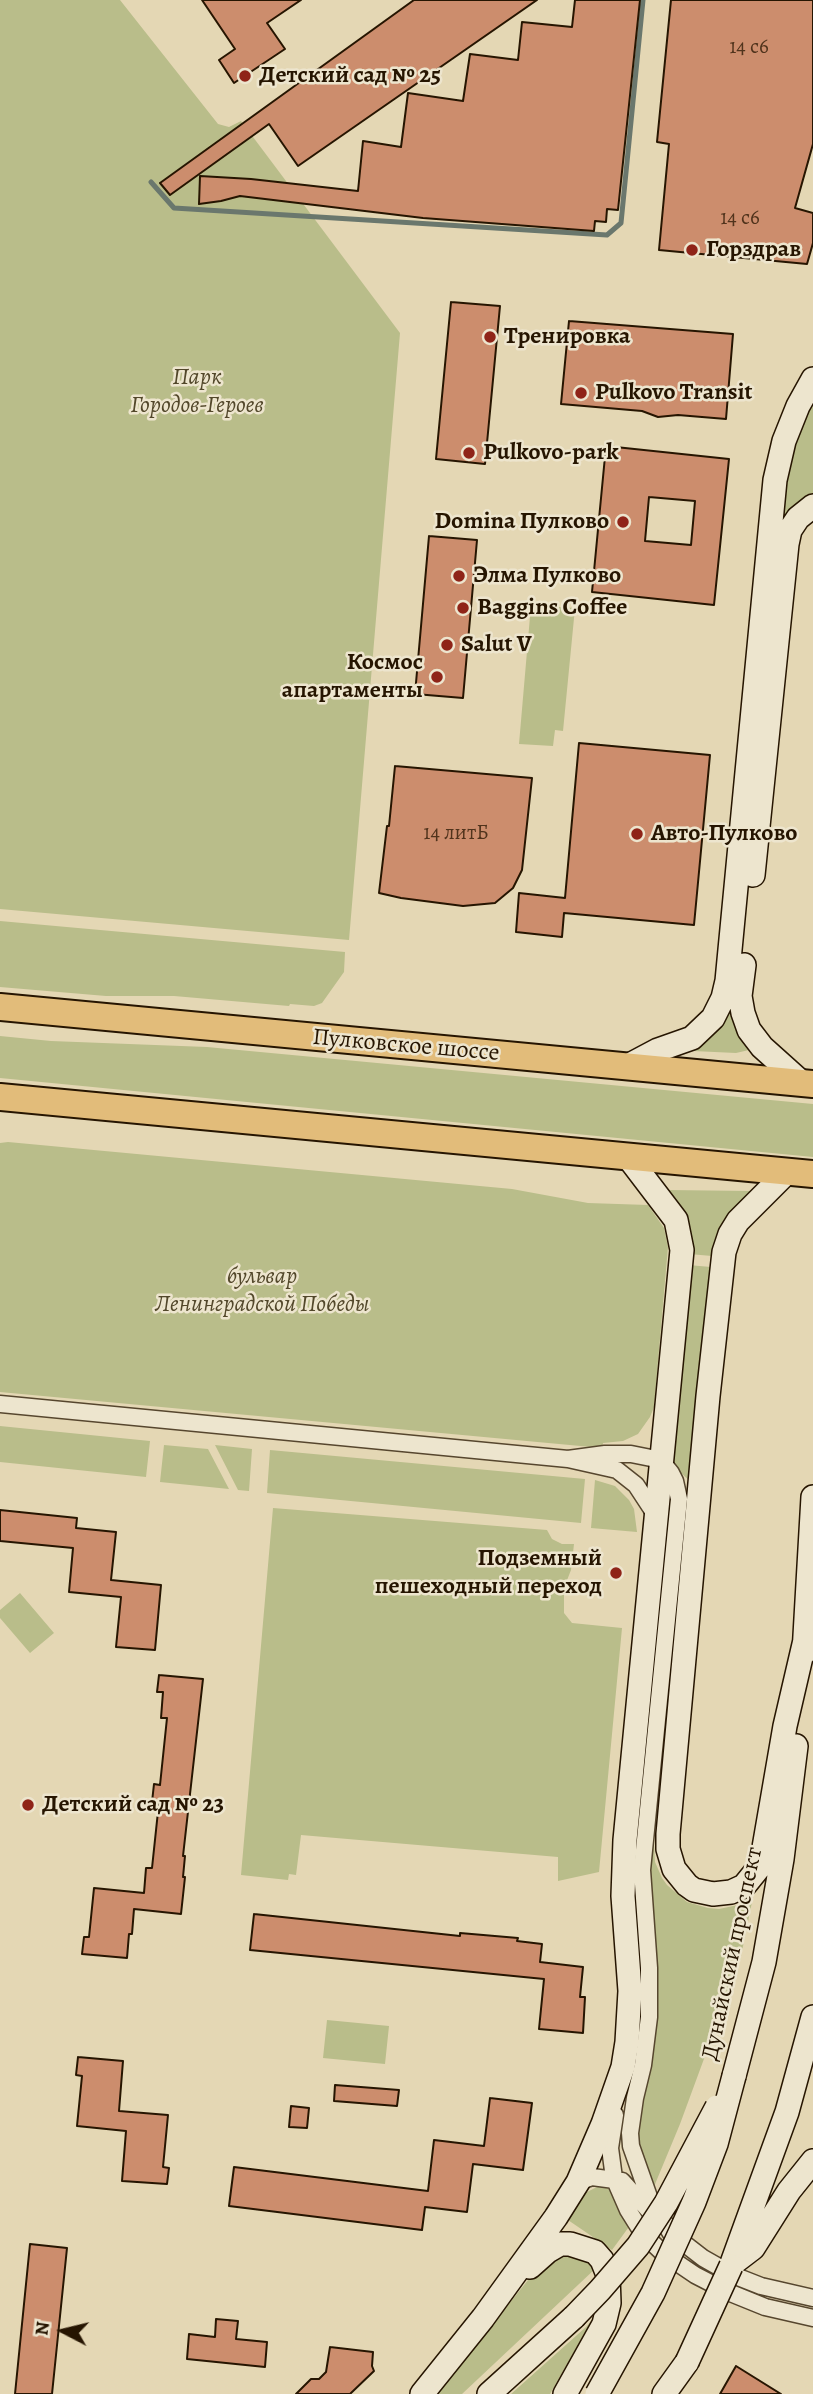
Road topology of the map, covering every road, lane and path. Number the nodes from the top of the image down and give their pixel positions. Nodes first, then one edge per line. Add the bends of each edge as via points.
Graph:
1 (813, 379) edge
2 (813, 506) edge
3 (0, 1007) edge
4 (626, 1067) junction
5 (807, 1083) edge
6 (0, 1097) edge
7 (628, 1157) junction
8 (800, 1173) edge
9 (0, 1404) edge
10 (666, 1412) junction
11 (631, 1454) junction
12 (568, 1459) junction
13 (663, 1463) junction
14 (813, 1497) edge
15 (658, 1519) junction
16 (805, 1640) junction
17 (813, 2017) edge
18 (623, 2067) junction
19 (734, 2076) junction
20 (813, 2161) edge
21 (614, 2178) junction
22 (579, 2182) junction
23 (672, 2235) junction
24 (731, 2266) junction
25 (813, 2298) edge
26 (483, 2318) junction
27 (813, 2318) edge
28 (687, 2362) junction
29 (422, 2394) edge
30 (489, 2394) edge
31 (565, 2394) edge
32 (597, 2394) edge
33 (664, 2394) edge
34 (674, 2394) edge

1 - 4 main road via 784,441 775,481 723,998 713,1018 692,1038
2 - 5 main road via 798,518 787,544 740,996 749,1030 762,1047
3 - 4 main road, Пулковское шоссе
4 - 5 main road, Пулковское шоссе
6 - 7 main road
7 - 8 main road
7 - 10 main road via 664,1202 681,1235
8 - 16 main road via 737,1221 727,1241 708,1396 668,1834 674,1869 694,1890 732,1892 744,1886 761,1865
9 - 12 street
10 - 11 street via 652,1442
10 - 13 main road
11 - 12 street
11 - 13 street
12 - 15 street via 617,1470 636,1485
13 - 15 main road
13 - 23 street via 675,1481 679,1499 642,1870 649,2017 630,2133 649,2197
14 - 16 main road, Дунайский проспект
15 - 18 main road via 625,1840 623,1896 631,1991
16 - 19 main road, Дунайский проспект via 782,1859 764,1962
17 - 24 main road via 787,2112
18 - 21 street via 610,2148
18 - 22 main road
19 - 30 main road, bridge via 639,2246 574,2317
19 - 32 main road, Дунайский проспект, bridge via 716,2144 689,2214 653,2293
20 - 24 main road via 753,2248
21 - 22 street
21 - 23 street via 622,2180
21 - 27 street via 643,2234 664,2254 728,2292 765,2307
22 - 26 main road
23 - 25 street via 733,2275
24 - 28 main road, bridge
26 - 29 main road
26 - 31 main road via 548,2251 560,2244 595,2252 608,2275 609,2303 604,2324
28 - 33 main road
28 - 34 main road

